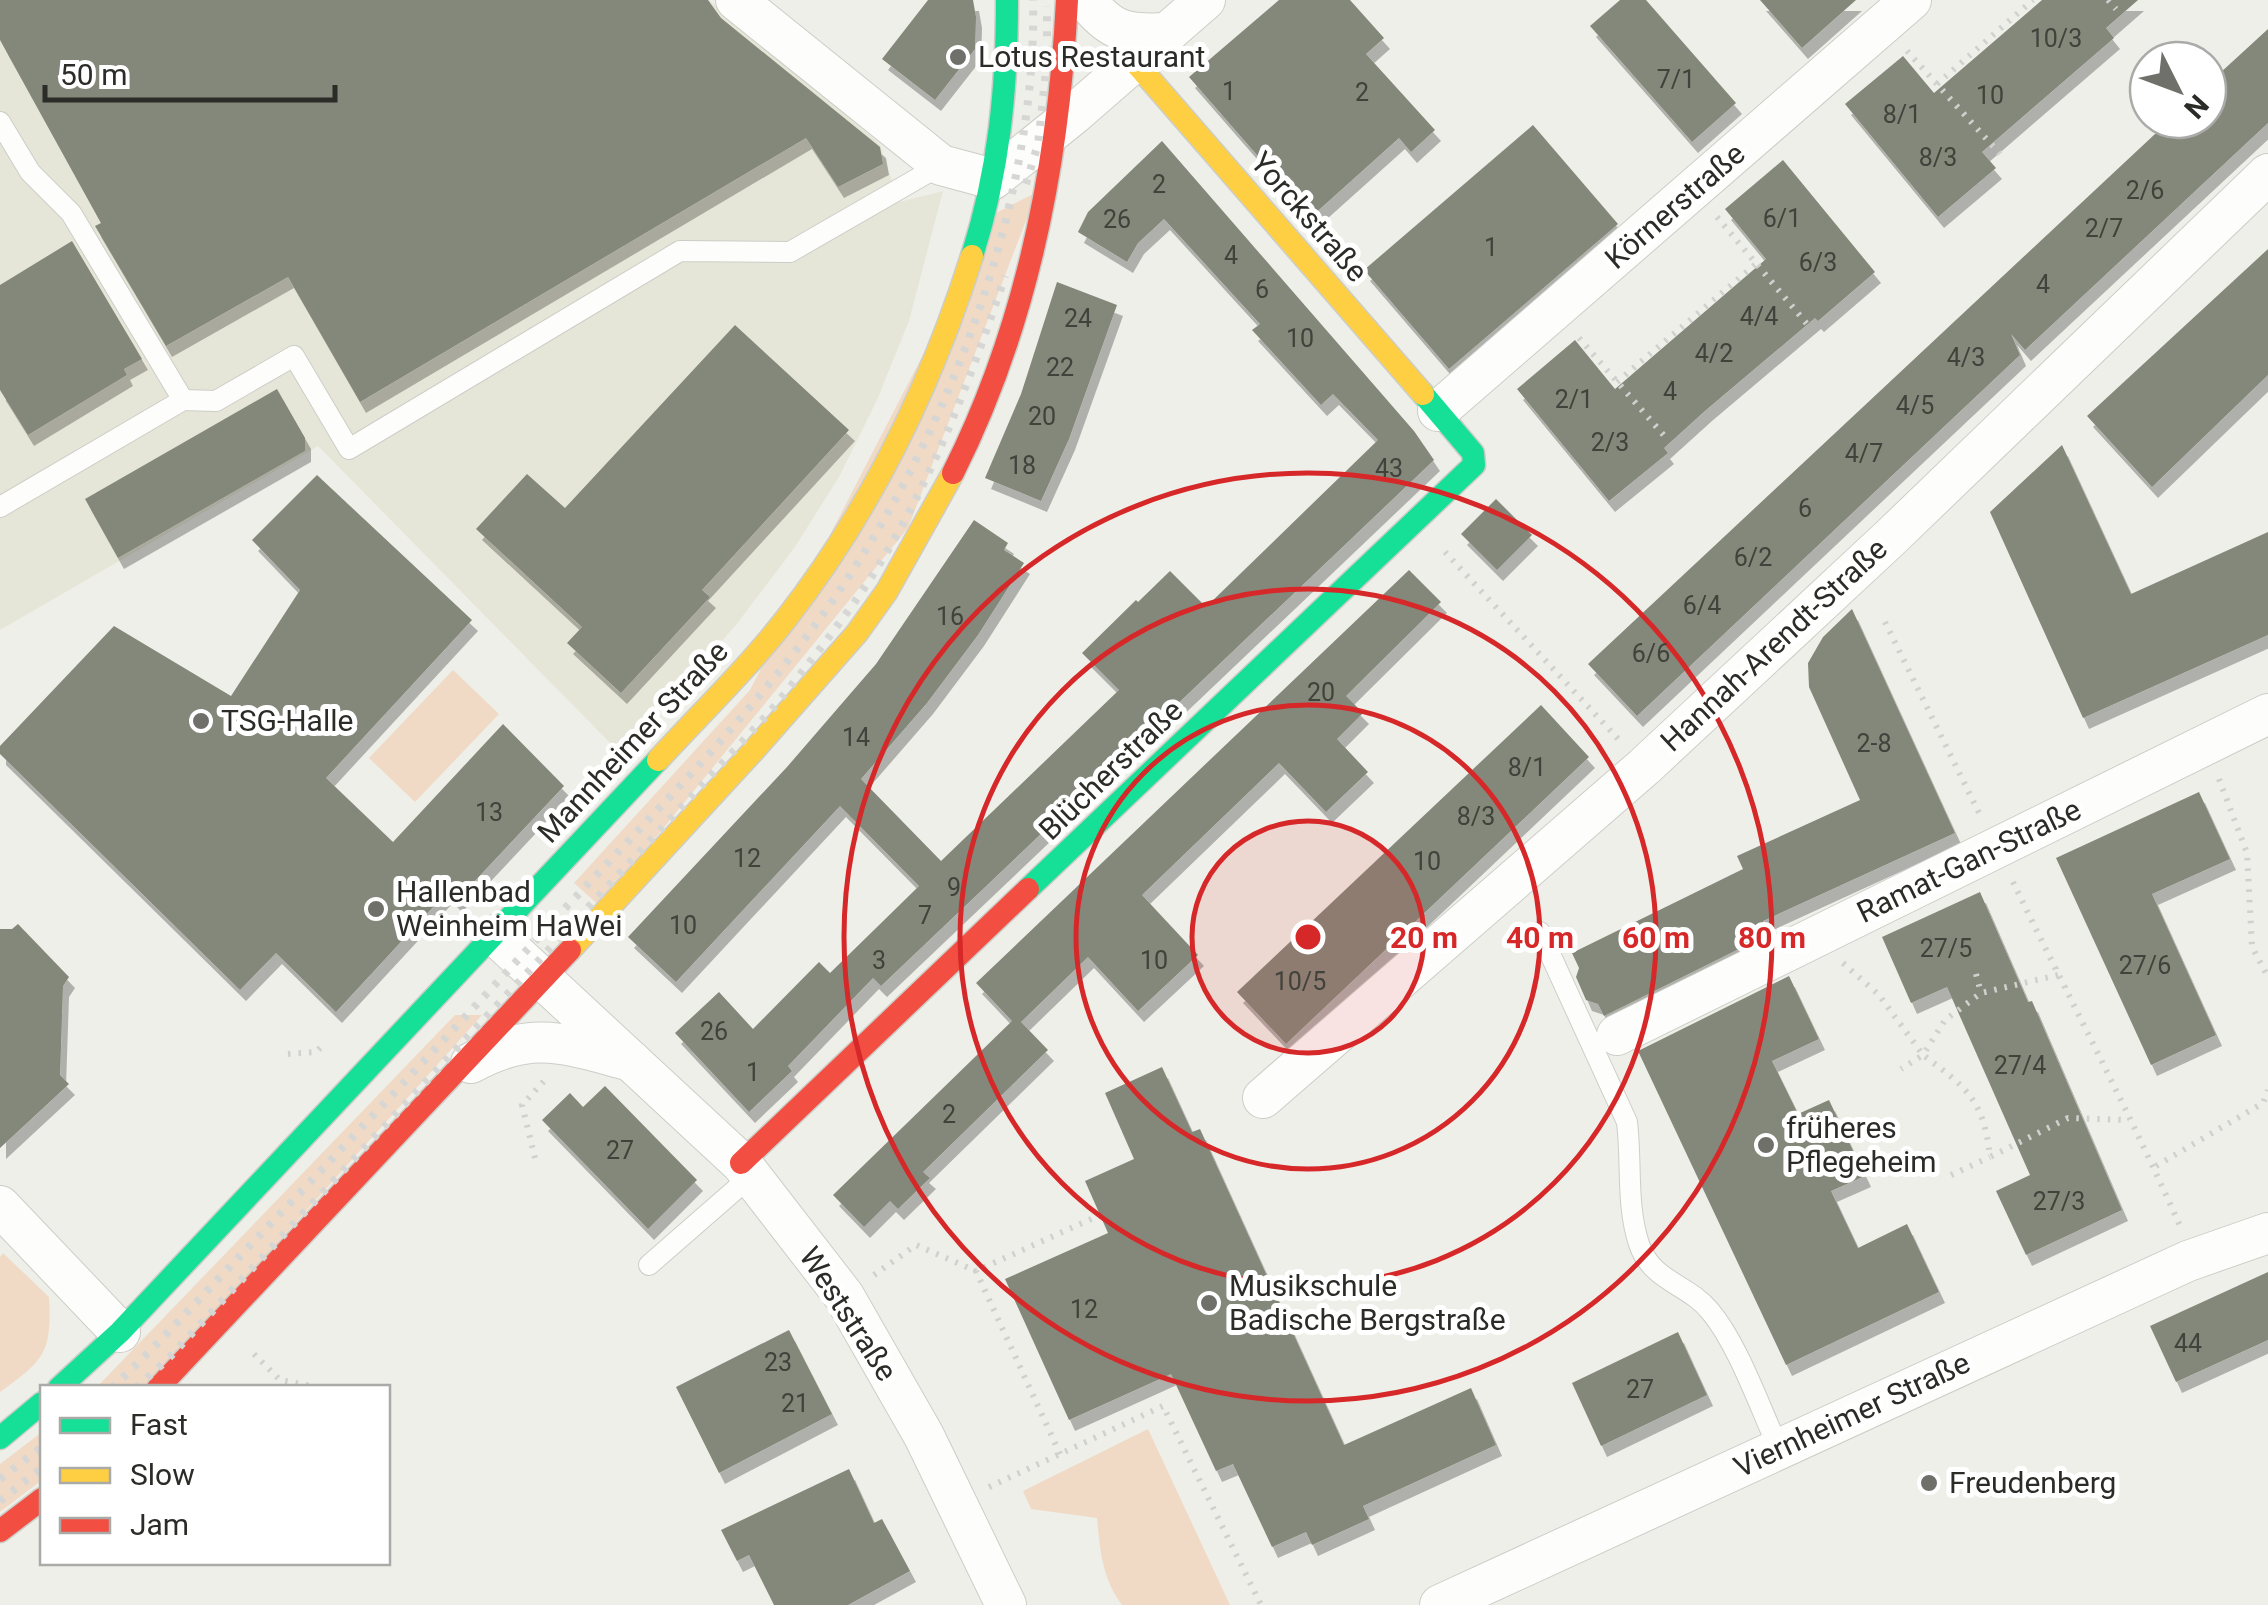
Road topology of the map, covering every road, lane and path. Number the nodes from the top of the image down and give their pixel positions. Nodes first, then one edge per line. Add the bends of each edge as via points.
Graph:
1 (736, 0) edge
2 (1007, 0) edge
3 (1067, 0) edge
4 (1086, 0) edge
5 (1204, 0) edge
6 (2033, 0) edge
7 (2108, 0) edge
8 (2116, 9) dead end
9 (1897, 12) edge
10 (1167, 33) junction
11 (1134, 61) junction
12 (1936, 84) junction
13 (0, 122) edge
14 (1058, 128) junction
15 (2000, 154) dead end
16 (941, 165) junction
17 (2268, 174) edge
18 (994, 179) junction
19 (1694, 189) junction
20 (1756, 264) junction
21 (1554, 311) junction
22 (1807, 324) dead end
23 (1617, 382) junction
24 (183, 400) junction
25 (1438, 412) junction
26 (1668, 438) dead end
27 (0, 507) edge
28 (1417, 521) junction
29 (1885, 622) dead end
30 (2268, 714) edge
31 (2206, 746) junction
32 (1644, 767) junction
33 (1997, 850) junction
34 (1540, 932) dead end
35 (495, 934) junction
36 (1812, 936) junction
37 (1976, 974) dead end
38 (2058, 974) junction
39 (2268, 977) edge
40 (544, 979) junction
41 (1981, 994) junction
42 (1616, 1035) dead end
43 (330, 1039) dead end
44 (288, 1054) dead end
45 (1923, 1055) junction
46 (634, 1062) junction
47 (460, 1069) junction
48 (1900, 1069) dead end
49 (546, 1080) dead end
50 (2268, 1090) edge
51 (1263, 1098) dead end
52 (2129, 1120) junction
53 (1990, 1156) junction
54 (535, 1158) dead end
55 (2155, 1166) junction
56 (746, 1170) junction
57 (1950, 1174) dead end
58 (0, 1206) edge
59 (1100, 1215) dead end
60 (2268, 1233) edge
61 (910, 1249) dead end
62 (2195, 1258) junction
63 (649, 1265) dead end
64 (976, 1271) junction
65 (120, 1332) junction
66 (250, 1349) dead end
67 (62, 1385) edge
68 (161, 1385) edge
69 (306, 1385) edge
70 (40, 1404) edge
71 (0, 1438) edge
72 (1779, 1449) junction
73 (1060, 1454) junction
74 (40, 1501) edge
75 (956, 1502) junction
76 (0, 1531) edge
77 (1006, 1605) edge
78 (1261, 1605) edge
79 (1440, 1605) edge

1 - 16 street
2 - 18 main road, Mannheimer Straße via 1006,91
3 - 14 main road
4 - 10 street via 1098,16 1132,35
5 - 10 street
6 - 12 path
7 - 8 path
9 - 12 path
9 - 19 street, Körnerstraße
10 - 11 street
11 - 14 street
11 - 25 main road, Yorckstraße
12 - 15 path
13 - 24 lane via 30,172 71,213
14 - 18 street
14 - 40 main road via 1008,338 954,470 914,546 806,692
16 - 18 street
16 - 24 lane via 790,252 680,251 349,449 294,356 216,402
17 - 32 street, Hannah-Arendt-Straße
18 - 35 main road, Mannheimer Straße via 938,351 830,559 759,652
19 - 20 path
19 - 21 street, Körnerstraße
20 - 22 path
20 - 23 path
21 - 23 path
21 - 25 street, Körnerstraße
23 - 26 path
24 - 27 lane
25 - 28 main road, Blücherstraße via 1473,453 1474,465
28 - 32 path
28 - 56 main road, Blücherstraße
29 - 33 path
30 - 31 street, Ramat-Gan-Straße
31 - 33 street, Ramat-Gan-Straße
31 - 39 path via 2247,854 2252,947
32 - 51 street, Hannah-Arendt-Straße
33 - 36 street, Ramat-Gan-Straße
33 - 38 path
34 - 72 lane via 1627,1122 1629,1199 1639,1246 1651,1269 1694,1295 1724,1330
35 - 40 street, Weststraße
35 - 65 main road, Mannheimer Straße
36 - 42 street, Ramat-Gan-Straße
36 - 45 path via 1879,995
37 - 41 path
38 - 41 path
38 - 52 path
40 - 46 street, Weststraße
40 - 47 main road
41 - 45 path via 1945,1020
43 - 44 path via 316,1052
45 - 48 path
45 - 53 path via 1960,1082 1986,1121
46 - 47 street via 539,1040 502,1046
46 - 56 street, Weststraße
47 - 68 main road
49 - 54 path via 522,1106
50 - 55 path via 2263,1104
52 - 53 path via 2068,1118
52 - 55 path
53 - 57 path
55 - 62 path
56 - 63 lane
56 - 75 street, Weststraße via 844,1296
58 - 65 street
59 - 64 path
60 - 62 street, Viernheimer Straße
61 - 64 path via 916,1245
62 - 72 street, Viernheimer Straße
64 - 73 path
65 - 67 main road, Mannheimer Straße
66 - 69 path via 280,1380
70 - 71 main road
72 - 79 street, Viernheimer Straße
73 - 75 path
73 - 78 path via 1163,1406
74 - 76 main road
75 - 77 street, Weststraße

